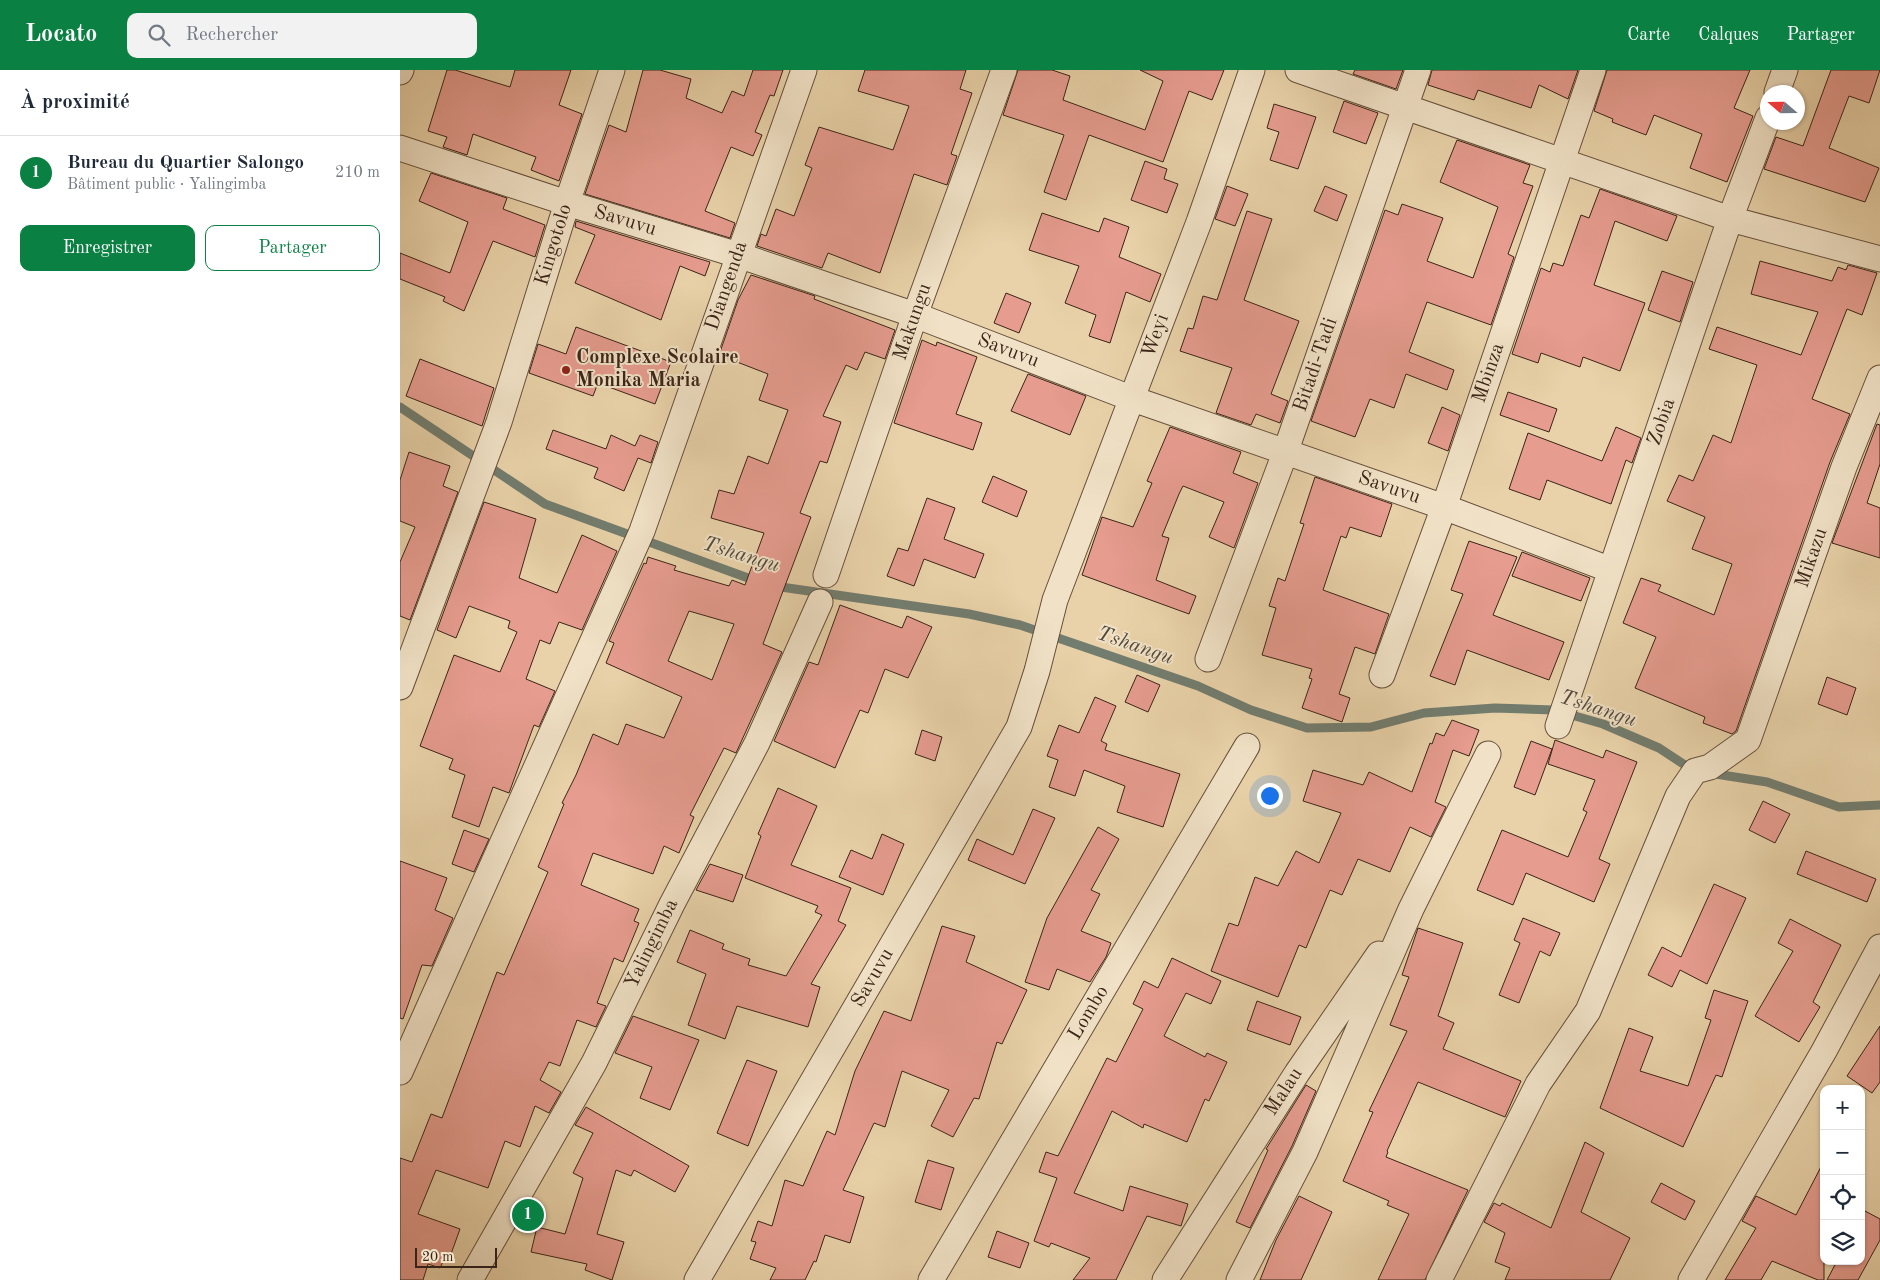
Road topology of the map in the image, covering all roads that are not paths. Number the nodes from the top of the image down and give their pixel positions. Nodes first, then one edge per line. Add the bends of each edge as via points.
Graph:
1 (612, 70) edge
2 (804, 70) edge
3 (1004, 70) edge
4 (1252, 70) edge
5 (1298, 70) edge
6 (1418, 70) edge
7 (1593, 70) edge
8 (1785, 70) edge
9 (1780, 85) edge
10 (1405, 107) junction
11 (1763, 130) edge
12 (400, 148) edge
13 (1562, 160) junction
14 (567, 203) junction
15 (1730, 219) junction
16 (738, 255) junction
17 (1880, 259) edge
18 (914, 315) junction
19 (1880, 378) edge
20 (1133, 399) junction
21 (1285, 452) junction
22 (1444, 507) junction
23 (1612, 570) junction
24 (826, 575) dead end
25 (1055, 600) joint
26 (820, 602) dead end
27 (1208, 659) dead end
28 (1382, 675) dead end
29 (400, 687) edge
30 (1558, 726) dead end
31 (1247, 746) dead end
32 (1488, 754) dead end
33 (1410, 909) junction
34 (1880, 947) edge
35 (400, 1072) edge
36 (470, 1280) edge
37 (697, 1280) edge
38 (931, 1280) edge
39 (1165, 1280) edge
40 (1239, 1280) edge
41 (1439, 1280) edge
42 (1691, 1280) edge

1 - 14 street, Kingotolo
2 - 16 street, Diangenda
3 - 18 street, Makungu
4 - 20 street, Weyi
5 - 10 street
6 - 10 street, Bitadi-Tadi
7 - 13 street, Mbinza
8 - 9 street
10 - 13 street
10 - 21 street, Bitadi-Tadi
11 - 15 street, Zobia
12 - 14 street, Savuvu
13 - 15 street
13 - 22 street, Mbinza
14 - 16 street, Savuvu
14 - 29 street, Kingotolo via 499,422
15 - 17 street
15 - 23 street, Zobia
16 - 18 street, Savuvu
16 - 35 street, Diangenda via 640,538
18 - 20 street, Savuvu
18 - 24 street, Makungu
19 - 41 street, Mikazu via 1844,467 1748,740 1710,768 1695,771 1678,796 1588,1012 1538,1084
20 - 21 street, Savuvu
20 - 25 street, Weyi
21 - 22 street, Savuvu
21 - 27 street, Bitadi-Tadi
22 - 23 street, Savuvu
22 - 28 street, Mbinza
23 - 30 street, Zobia
25 - 37 street, Savuvu via 1019,727
26 - 36 street, Yalingimba via 757,743 594,1062
31 - 38 street, Lombo
32 - 33 street
33 - 39 street, Malau via 1296,1072
33 - 40 street via 1305,1152
34 - 42 street via 1824,1051

